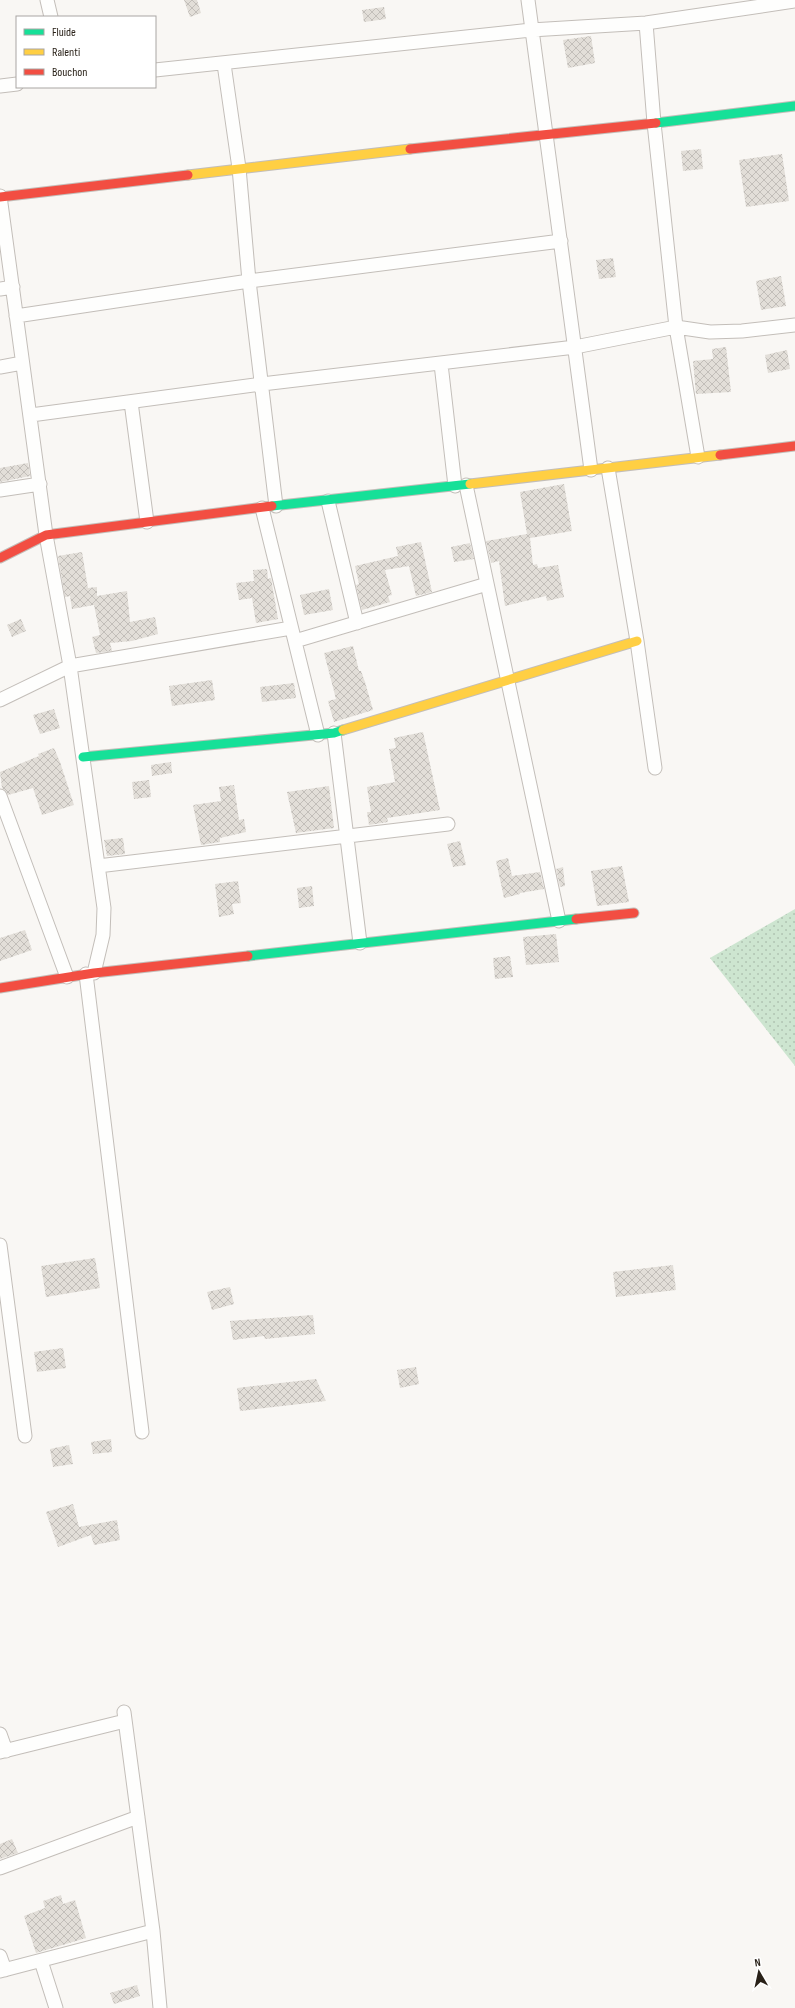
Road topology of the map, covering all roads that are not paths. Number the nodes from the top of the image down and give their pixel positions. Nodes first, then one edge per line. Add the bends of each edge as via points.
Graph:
1 (49, 0) edge
2 (528, 0) edge
3 (795, 1) edge
4 (52, 16) edge
5 (646, 23) junction
6 (531, 30) junction
7 (224, 64) junction
8 (156, 70) edge
9 (16, 84) edge
10 (0, 86) edge
11 (795, 106) edge
12 (654, 123) junction
13 (546, 133) junction
14 (239, 168) junction
15 (0, 197) edge
16 (561, 241) junction
17 (249, 281) junction
18 (6, 288) edge
19 (16, 316) junction
20 (795, 324) edge
21 (676, 327) junction
22 (575, 347) junction
23 (22, 363) junction
24 (441, 364) junction
25 (0, 367) edge
26 (262, 384) junction
27 (131, 402) junction
28 (31, 416) junction
29 (795, 446) edge
30 (698, 457) junction
31 (608, 468) junction
32 (591, 470) junction
33 (40, 484) junction
34 (460, 485) junction
35 (0, 490) edge
36 (328, 501) junction
37 (276, 506) junction
38 (262, 508) junction
39 (147, 522) junction
40 (46, 536) junction
41 (0, 558) edge
42 (487, 584) junction
43 (357, 623) junction
44 (291, 628) junction
45 (295, 641) junction
46 (637, 641) junction
47 (70, 666) junction
48 (508, 680) junction
49 (0, 700) edge
50 (334, 733) junction
51 (318, 735) junction
52 (83, 757) junction
53 (655, 768) dead end
54 (0, 796) edge
55 (448, 824) dead end
56 (346, 836) junction
57 (98, 866) junction
58 (634, 913) dead end
59 (559, 921) junction
60 (360, 943) junction
61 (90, 973) junction
62 (67, 977) junction
63 (0, 988) edge
64 (0, 1251) edge
65 (142, 1432) dead end
66 (25, 1436) dead end
67 (0, 1734) edge
68 (3, 1751) edge
69 (138, 1817) junction
70 (0, 1868) edge
71 (153, 1931) junction
72 (0, 1956) edge
73 (41, 1961) junction
74 (2, 1971) edge
75 (56, 2008) edge
76 (160, 2008) edge

1 - 4 street
2 - 6 street
3 - 5 street
5 - 6 street
5 - 12 street
6 - 7 street
6 - 13 street
7 - 8 street
7 - 14 street
9 - 10 street
11 - 12 street
12 - 13 street
12 - 21 street
13 - 14 street
13 - 16 street
14 - 15 street
14 - 17 street
15 - 18 street
16 - 17 street
16 - 22 street
17 - 19 street
17 - 26 street
18 - 19 street
19 - 23 street
20 - 21 street via 742,331 710,332
21 - 22 street
21 - 30 street
22 - 24 street
22 - 32 street
23 - 25 street
23 - 28 street
24 - 26 street
24 - 34 street
26 - 27 street
26 - 37 street
27 - 28 street
27 - 39 street
28 - 33 street
29 - 30 street
30 - 31 street
31 - 32 street
31 - 46 street
32 - 34 street
33 - 35 street
33 - 40 street
34 - 36 street
34 - 42 street
36 - 37 street
36 - 43 street
37 - 38 street
38 - 39 street
38 - 44 street
39 - 40 street
40 - 41 street
40 - 47 street
42 - 43 street
42 - 48 street
43 - 45 street
44 - 45 street
44 - 47 street
45 - 51 street
46 - 48 street
46 - 53 street
47 - 49 street
47 - 52 street
48 - 50 street
48 - 59 street
50 - 51 street
50 - 56 street
51 - 52 street
52 - 57 street
54 - 62 street
55 - 56 street
56 - 57 street
56 - 60 street
57 - 61 street via 105,924
58 - 59 street
59 - 60 street
60 - 61 street
61 - 62 street
61 - 65 street
62 - 63 street
64 - 66 street
67 - 68 street
68 - 69 street via 124,1717
69 - 70 street
69 - 71 street
71 - 73 street
71 - 76 street
72 - 74 street
73 - 74 street
73 - 75 street

